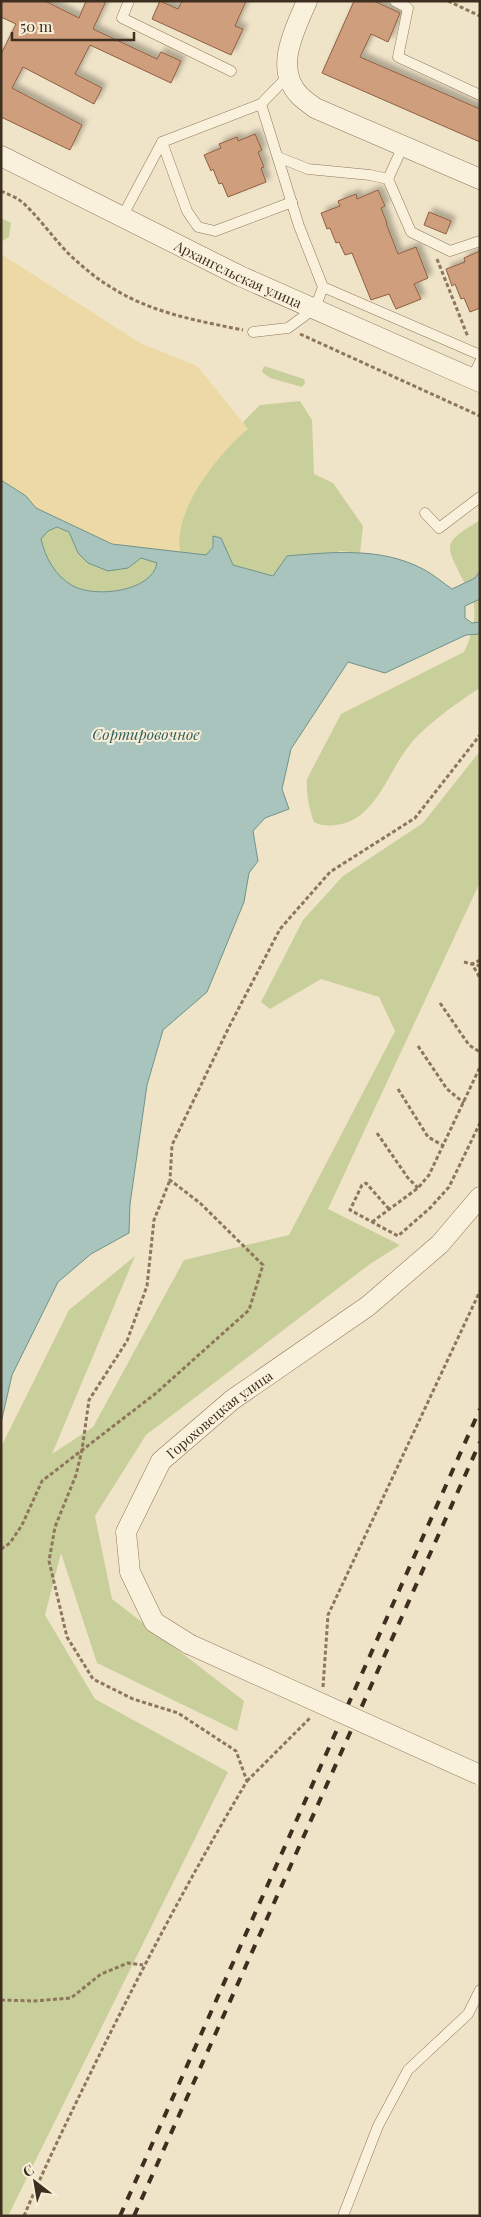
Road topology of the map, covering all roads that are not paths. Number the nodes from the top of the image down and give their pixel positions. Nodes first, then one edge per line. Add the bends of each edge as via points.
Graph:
1 (130, 1) edge
2 (307, 1) edge
3 (395, 1) edge
4 (409, 4) edge
5 (231, 71) dead end
6 (289, 75) junction
7 (480, 95) edge
8 (261, 104) junction
9 (162, 142) junction
10 (403, 146) junction
11 (1, 156) edge
12 (278, 156) junction
13 (388, 179) junction
14 (480, 179) edge
15 (292, 202) junction
16 (122, 216) junction
17 (480, 241) edge
18 (323, 287) junction
19 (315, 308) junction
20 (253, 332) road end
21 (477, 366) edge
22 (480, 497) edge
23 (425, 513) dead end
24 (480, 1197) edge
25 (480, 1775) edge
26 (480, 1990) edge
27 (343, 2216) edge

1 - 5 lane via 122,18
2 - 6 street via 287,54
3 - 4 lane
4 - 7 lane via 398,57
6 - 8 lane
6 - 10 street via 298,94 315,108
8 - 9 lane
8 - 12 lane
9 - 15 lane via 187,211 198,226 215,232
9 - 16 lane
10 - 13 lane
10 - 14 street
11 - 16 street, Архангельская улица
12 - 13 lane via 308,169
12 - 15 lane
13 - 17 lane via 411,232 450,251
15 - 18 lane via 298,226
16 - 19 street, Архангельская улица via 240,276
18 - 19 lane
18 - 21 lane
19 - 20 lane via 288,328
19 - 21 street, Архангельская улица
22 - 23 lane via 439,528
24 - 25 street, Гороховецкая улица, bridge via 440,1244 368,1306 232,1400 161,1461 126,1532 130,1572 154,1622 189,1644
26 - 27 lane via 468,2014 408,2070 378,2126

